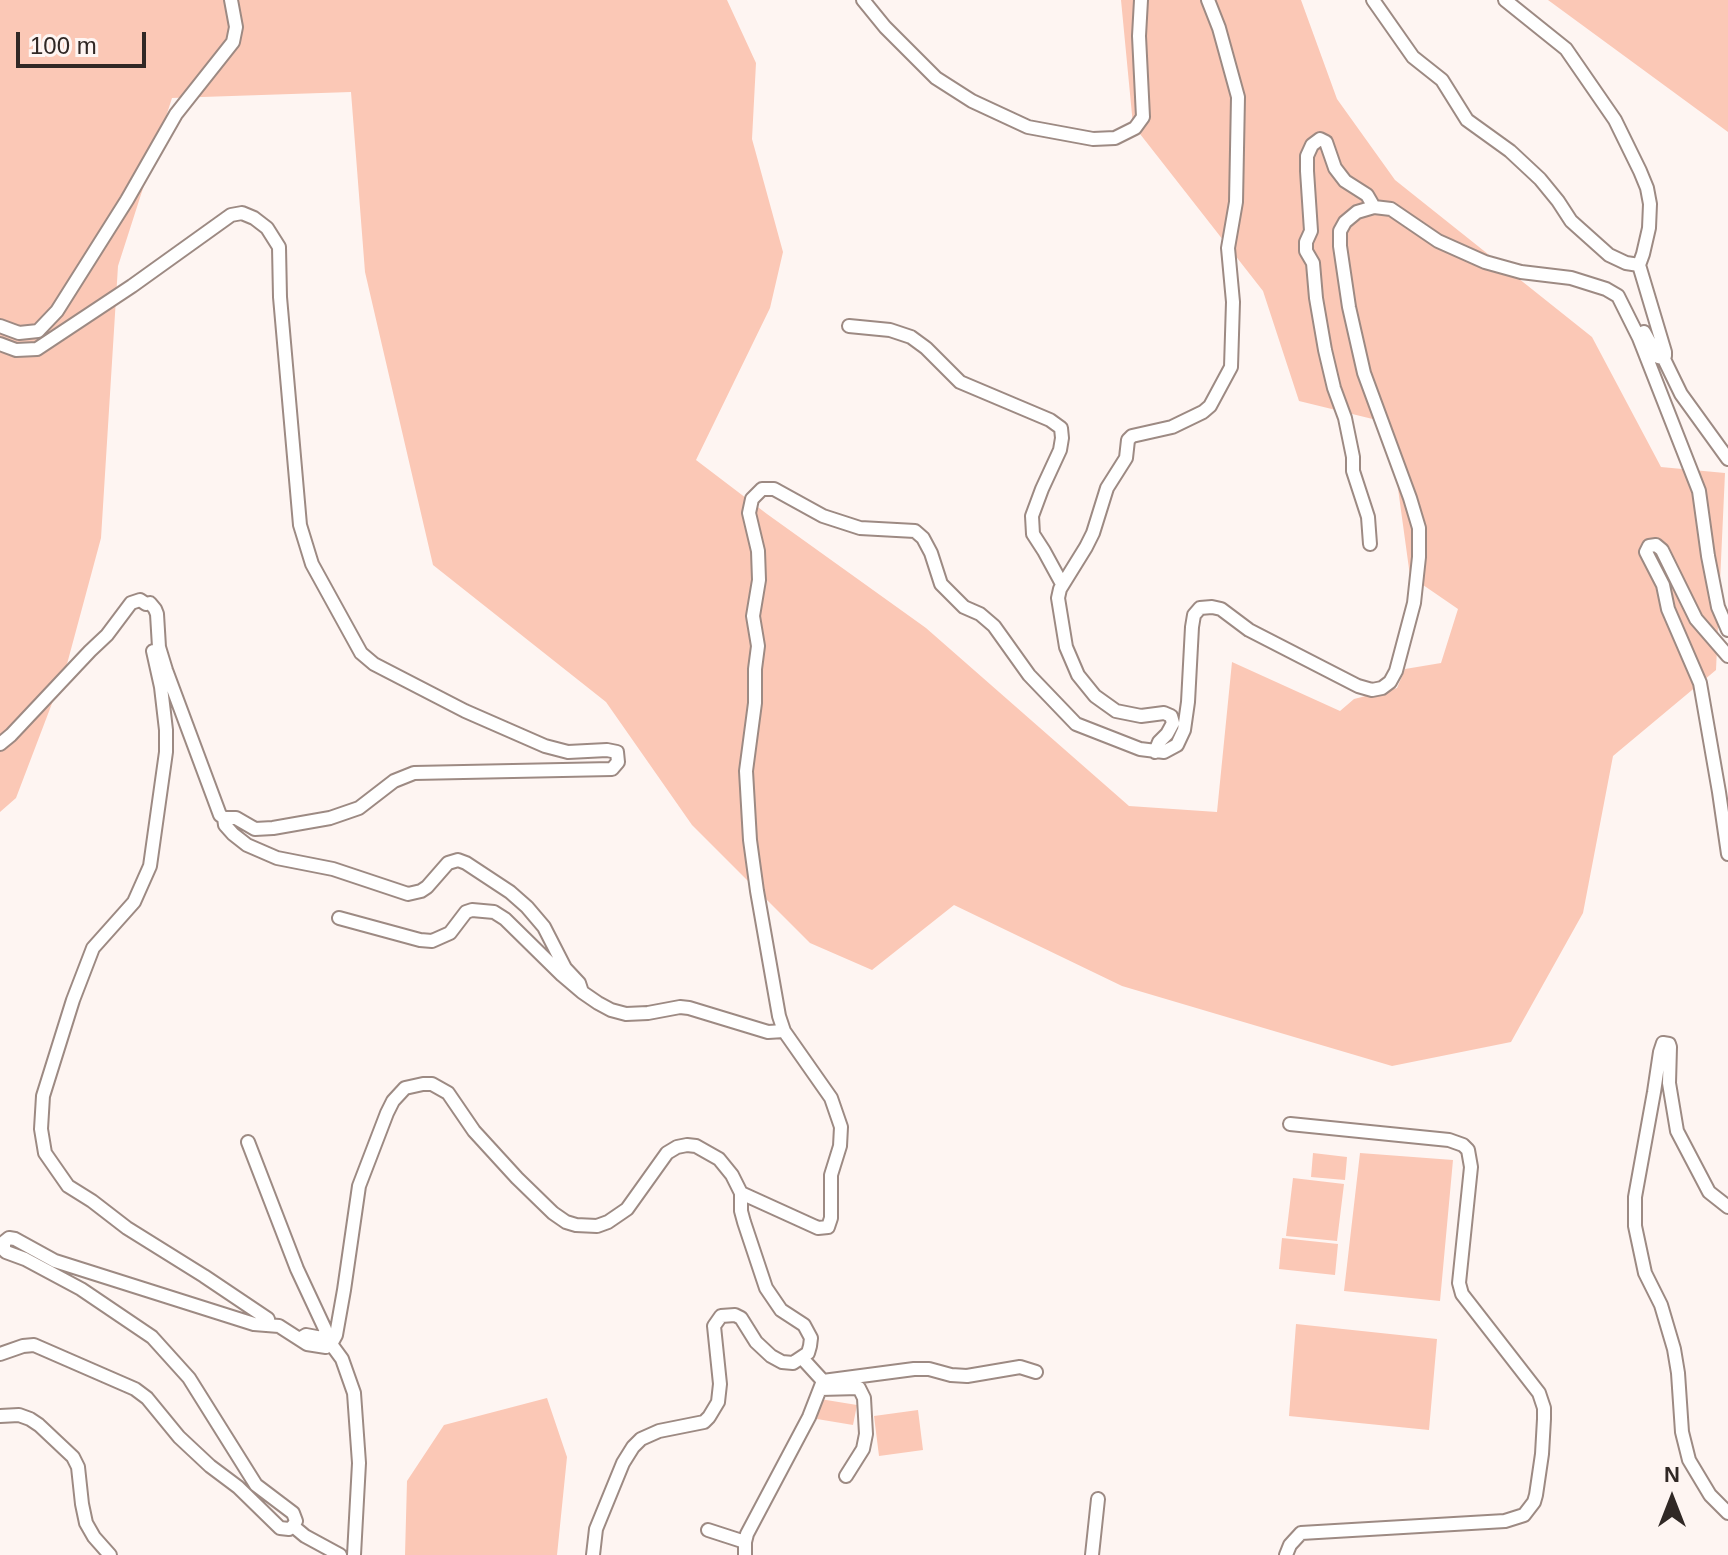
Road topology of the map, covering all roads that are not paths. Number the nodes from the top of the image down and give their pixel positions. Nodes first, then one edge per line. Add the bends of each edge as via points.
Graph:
1 (231, 0) edge
2 (863, 0) edge
3 (1141, 0) edge
4 (1208, 0) edge
5 (1373, 0) edge
6 (1505, 0) edge
7 (1374, 207) junction
8 (1639, 265) junction
9 (1628, 314) junction
10 (0, 326) edge
11 (849, 326) dead end
12 (0, 344) edge
13 (1663, 357) junction
14 (1728, 459) edge
15 (1370, 544) dead end
16 (1062, 584) junction
17 (146, 604) junction
18 (1728, 630) edge
19 (1728, 656) edge
20 (0, 744) edge
21 (1155, 752) junction
22 (224, 818) junction
23 (1728, 854) edge
24 (339, 918) dead end
25 (582, 992) junction
26 (784, 1031) junction
27 (1290, 1124) dead end
28 (248, 1142) dead end
29 (741, 1193) junction
30 (1728, 1207) edge
31 (269, 1324) junction
32 (301, 1338) junction
33 (331, 1344) junction
34 (0, 1354) edge
35 (802, 1358) junction
36 (1036, 1372) dead end
37 (822, 1385) junction
38 (0, 1416) edge
39 (846, 1476) dead end
40 (1098, 1499) dead end
41 (1728, 1513) edge
42 (293, 1526) junction
43 (708, 1530) dead end
44 (745, 1549) edge
45 (110, 1555) edge
46 (340, 1555) edge
47 (354, 1555) edge
48 (593, 1555) edge
49 (1092, 1555) edge
50 (1286, 1555) edge

1 - 10 street via 233,42 176,114 57,311 38,331 19,333
2 - 3 street via 936,78 972,101 1028,127 1093,139 1115,138 1143,117
4 - 16 street via 1238,97 1236,202 1228,248 1231,367 1203,412 1128,440 1126,458 1107,488 1093,533
5 - 8 street via 1413,57 1442,80 1467,120 1540,179 1571,221 1609,255
6 - 8 street via 1566,49 1615,120 1650,204
7 - 9 street via 1391,209 1438,241 1485,262 1606,289 1618,296
7 - 15 street via 1340,175 1326,142 1320,139 1312,145 1307,156 1311,231 1306,251 1313,263 1325,350 1368,517
7 - 21 street via 1345,222 1340,246 1364,373 1419,528 1414,603 1396,671 1382,688 1358,686 1249,630 1221,609 1200,608 1192,627 1184,730 1177,745
8 - 13 street
9 - 13 street via 1634,314 1658,357
9 - 18 street via 1699,491 1718,607
11 - 16 street via 911,337 960,382 1061,428 1060,450 1032,516 1033,534
12 - 22 street via 37,349 231,215 254,218 279,247 300,525 312,564 361,653 465,711 545,746 568,752 617,752 612,769 414,773 359,808 273,828 255,829 236,818
13 - 14 street via 1681,394
16 - 21 street via 1058,598 1066,647 1095,696 1116,711 1171,716 1173,723
17 - 20 street via 131,603 107,635
17 - 22 street via 155,609 166,670
17 - 31 street via 166,730 150,866 134,902 93,948 78,987 43,1096 45,1153 68,1186
19 - 23 street via 1696,619 1662,550 1649,546 1646,552 1700,683
21 - 26 street via 1076,724 1029,675 994,626 941,584 931,553 915,531 860,528 823,516 774,489 762,489 752,499 749,513 759,564 746,791 757,891
22 - 25 street via 233,834 261,853 408,894 421,891 448,863 466,863 527,907
24 - 25 street via 432,941 450,933 466,912 494,912
25 - 26 street via 626,1014 680,1007 768,1032
26 - 29 street via 831,1098 841,1127 828,1227 818,1228
27 - 50 street via 1449,1140 1468,1150 1462,1294 1539,1393 1544,1408 1538,1485 1524,1515 1514,1520 1301,1533
28 - 32 street via 325,1329 322,1338
29 - 33 street via 719,1159 687,1145 667,1153 627,1209 608,1222 566,1222 474,1131 448,1093 432,1084 405,1088 387,1113 359,1186
29 - 35 street via 744,1222 766,1288 781,1310 809,1331 810,1346
30 - 41 street via 1709,1192 1677,1131 1670,1047 1663,1043 1635,1197 1635,1226 1645,1273 1674,1349 1689,1460
31 - 32 street
31 - 42 street via 254,1324 55,1261 15,1239 3,1245 6,1252 81,1289 152,1337 189,1378 256,1485 293,1513
32 - 33 street via 313,1346
33 - 47 street via 354,1393 359,1463
34 - 42 street via 34,1345 135,1389 179,1437 280,1528
35 - 37 street
35 - 48 street via 782,1362 756,1342 741,1318 721,1316 714,1326 718,1402 704,1422 659,1431 633,1447 596,1529
36 - 37 street via 1020,1367 959,1376 914,1369
37 - 39 street via 859,1388 864,1398 863,1449
37 - 44 street
38 - 45 street via 30,1419 73,1457 86,1523
40 - 49 street
42 - 46 street
43 - 44 street

